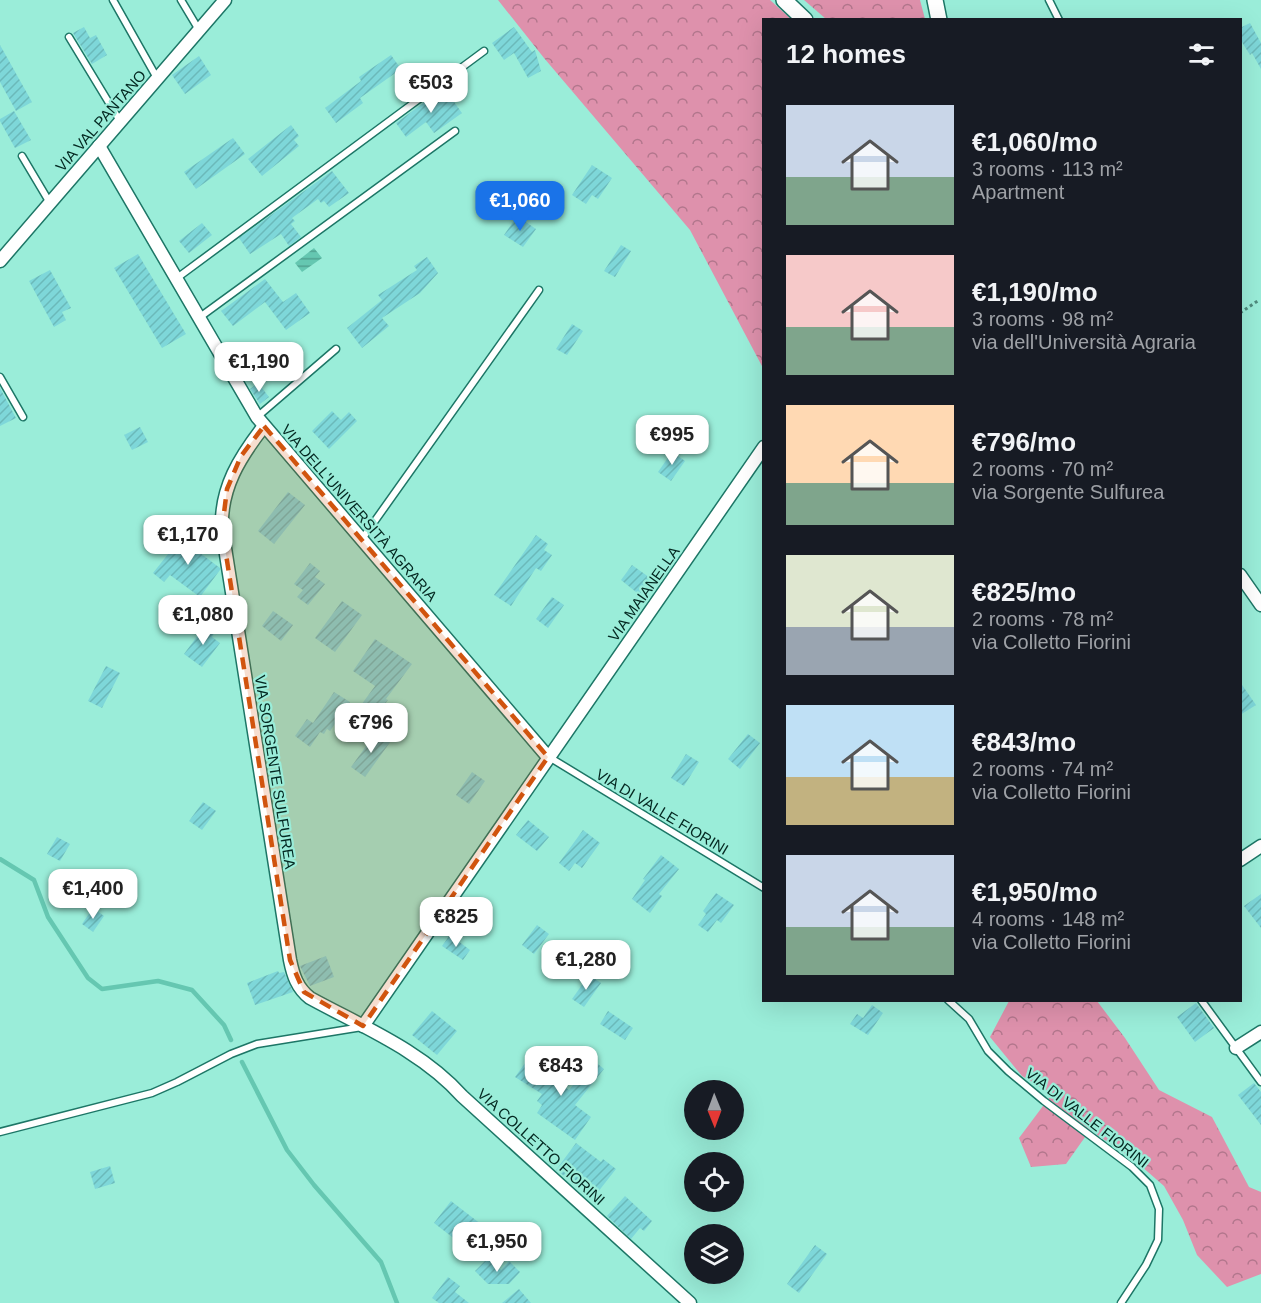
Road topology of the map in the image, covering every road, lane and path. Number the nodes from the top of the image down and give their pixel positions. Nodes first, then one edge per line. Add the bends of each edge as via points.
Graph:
1 (113, 0) edge
2 (181, 0) edge
3 (225, 0) edge
4 (784, 0) edge
5 (1049, 0) edge
6 (803, 18) edge
7 (1058, 18) edge
8 (199, 30) junction
9 (69, 38) dead end
10 (484, 51) dead end
11 (157, 79) junction
12 (120, 122) junction
13 (455, 131) dead end
14 (99, 146) junction
15 (22, 156) dead end
16 (50, 203) junction
17 (0, 261) edge
18 (177, 278) junction
19 (539, 290) dead end
20 (1259, 300) dead end
21 (1242, 313) edge
22 (200, 318) junction
23 (336, 349) dead end
24 (0, 377) edge
25 (23, 417) dead end
26 (261, 421) junction
27 (762, 450) edge
28 (361, 540) junction
29 (1242, 578) edge
30 (1261, 605) edge
31 (548, 757) junction
32 (1261, 846) edge
33 (1242, 859) edge
34 (762, 887) edge
35 (950, 1002) edge
36 (1202, 1002) edge
37 (363, 1026) junction
38 (1261, 1032) edge
39 (1236, 1048) junction
40 (1261, 1083) edge
41 (0, 1132) edge
42 (690, 1303) edge
43 (1120, 1303) edge

1 - 11 lane
2 - 8 lane
3 - 8 street, VIA VAL PANTANO
4 - 6 street
5 - 7 lane
8 - 11 street, VIA VAL PANTANO
9 - 12 lane
10 - 18 lane
11 - 12 street, VIA VAL PANTANO
12 - 14 street, VIA VAL PANTANO
13 - 22 lane
14 - 16 street, VIA VAL PANTANO
14 - 18 street, VIA DELL'UNIVERSITÀ AGRARIA
15 - 16 lane
16 - 17 street, VIA VAL PANTANO
18 - 22 street, VIA DELL'UNIVERSITÀ AGRARIA
19 - 28 lane
20 - 21 path
22 - 26 street, VIA DELL'UNIVERSITÀ AGRARIA
23 - 26 lane
24 - 25 lane
26 - 28 street, VIA DELL'UNIVERSITÀ AGRARIA
26 - 37 street, VIA SORGENTE SULFUREA via 226,489 222,529 290,960 295,979 304,992
27 - 31 street, VIA MAIANELLA
28 - 31 street, VIA DELL'UNIVERSITÀ AGRARIA
29 - 30 street
31 - 34 lane, VIA DI VALLE FIORINI
31 - 37 street, VIA MAIANELLA
32 - 33 street
35 - 43 lane, VIA DI VALLE FIORINI via 969,1019 988,1051 1008,1071 1150,1185 1159,1209 1158,1240
36 - 39 lane
37 - 41 lane via 257,1044 152,1093
37 - 42 street, VIA COLLETTO FIORINI via 445,1077
38 - 39 street
39 - 40 lane

